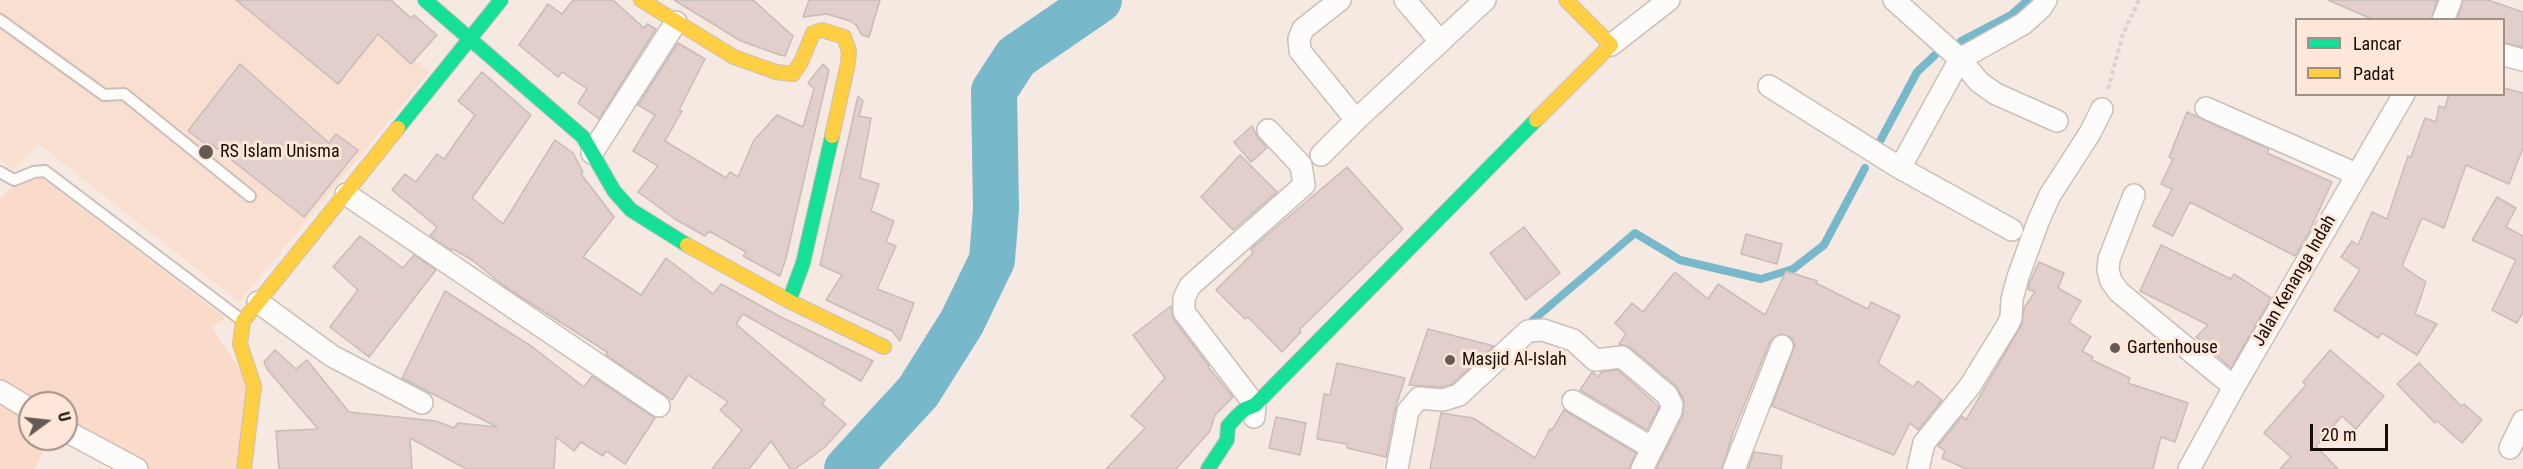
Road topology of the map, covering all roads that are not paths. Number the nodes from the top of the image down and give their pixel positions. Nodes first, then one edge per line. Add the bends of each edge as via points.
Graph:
1 (425, 0) edge
2 (501, 0) edge
3 (641, 0) edge
4 (1340, 0) edge
5 (1405, 0) edge
6 (1485, 0) edge
7 (1566, 0) edge
8 (1669, 0) edge
9 (1894, 0) edge
10 (2046, 0) edge
11 (2451, 0) edge
12 (2444, 18) edge
13 (0, 20) edge
14 (676, 22) junction
15 (470, 40) junction
16 (1440, 41) junction
17 (1611, 45) junction
18 (2505, 55) edge
19 (1960, 59) junction
20 (2523, 60) edge
21 (1769, 86) dead end
22 (2403, 96) edge
23 (2206, 108) dead end
24 (2102, 109) road end
25 (1356, 120) junction
26 (2057, 121) dead end
27 (1268, 130) dead end
28 (592, 153) junction
29 (1321, 154) dead end
30 (1900, 168) junction
31 (0, 172) edge
32 (2356, 177) junction
33 (346, 194) junction
34 (2134, 195) dead end
35 (250, 196) dead end
36 (2012, 230) dead end
37 (258, 302) junction
38 (789, 302) junction
39 (243, 321) junction
40 (1782, 346) dead end
41 (884, 347) dead end
42 (2234, 387) junction
43 (0, 391) edge
44 (1573, 401) dead end
45 (18, 402) edge
46 (422, 403) dead end
47 (1255, 405) junction
48 (659, 406) dead end
49 (2523, 421) edge
50 (78, 437) edge
51 (1227, 440) joint
52 (1652, 448) junction
53 (2510, 448) dead end
54 (137, 469) edge
55 (244, 469) edge
56 (1208, 469) edge
57 (1397, 469) edge
58 (1642, 469) edge
59 (1734, 469) edge
60 (1918, 469) edge
61 (2189, 469) edge

1 - 15 street
2 - 15 street
3 - 14 street
4 - 25 street via 1303,29 1300,51
5 - 16 street
6 - 16 street
7 - 17 street
8 - 17 street
9 - 19 street
10 - 19 street via 2023,24
11 - 12 street
13 - 35 lane via 104,95 124,94
14 - 28 street
14 - 38 street via 734,57 768,70 793,74 813,33 822,30 844,37 849,63 803,263
15 - 28 street via 583,137
15 - 33 street
16 - 25 street
17 - 47 street
18 - 20 street
19 - 26 street via 1979,82 1996,94
19 - 30 street
21 - 30 street
22 - 32 street, Jalan Kenanga Indah
23 - 32 street
24 - 60 street via 2038,222 2018,277 2007,326 1970,386 1924,443
25 - 29 street
27 - 47 street via 1301,165 1304,185 1190,286 1184,298 1184,312
28 - 38 street via 614,191 631,210 666,234
30 - 36 street
31 - 39 lane via 14,180 45,171
32 - 42 street, Jalan Kenanga Indah
33 - 37 street
33 - 48 street
34 - 42 street via 2109,259 2111,281 2119,292
37 - 39 street
37 - 46 street via 332,357
38 - 41 street
39 - 55 street via 240,344 254,386
40 - 59 street
42 - 61 street, Jalan Kenanga Indah
43 - 45 street
44 - 52 street
47 - 51 street via 1254,418 1239,436
49 - 53 street
50 - 54 street
51 - 56 street
52 - 57 street via 1671,411 1667,395 1622,357 1595,360 1573,340 1543,330 1528,331 1459,395 1443,400 1419,398 1408,411
52 - 58 street

